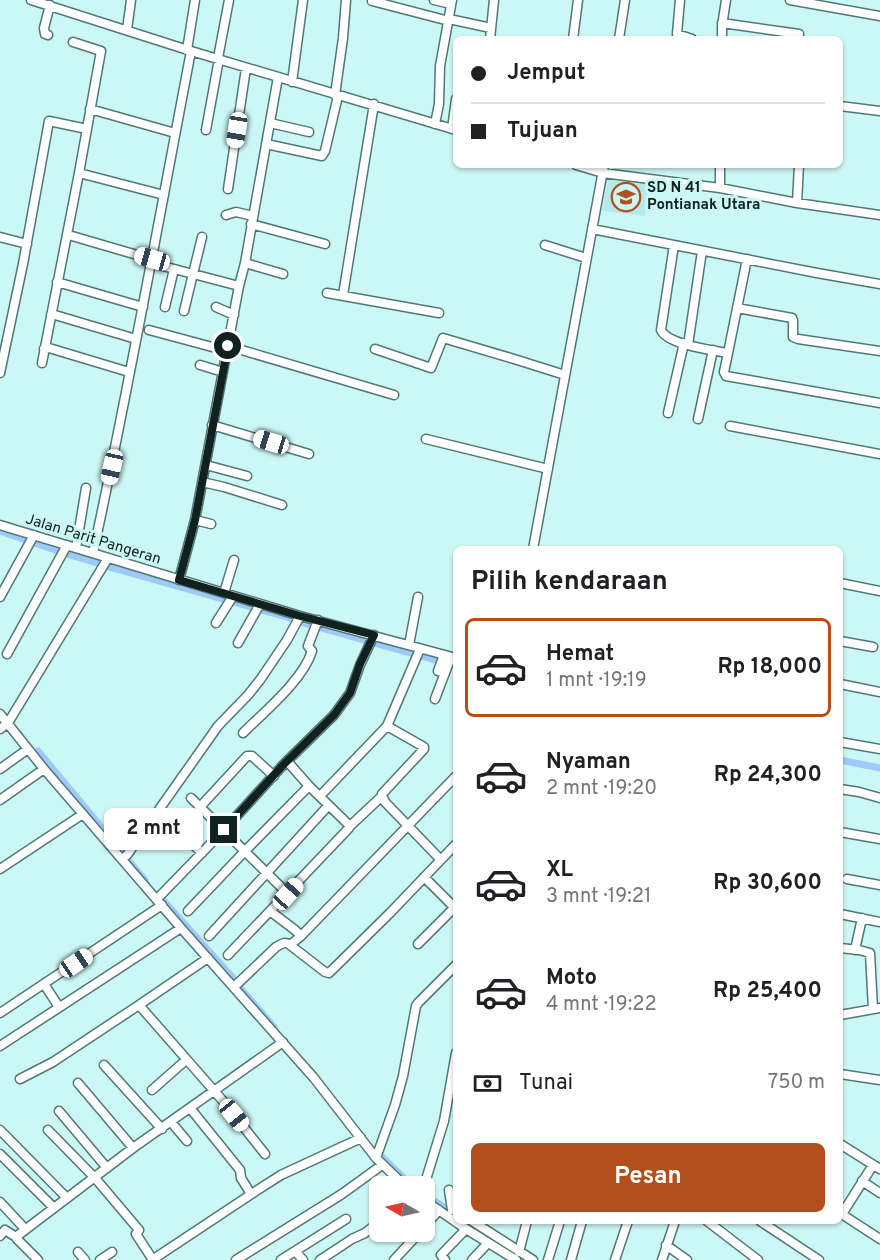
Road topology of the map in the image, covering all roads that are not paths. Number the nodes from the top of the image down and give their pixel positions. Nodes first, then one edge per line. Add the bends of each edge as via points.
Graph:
1 (31, 0) edge
2 (131, 0) edge
3 (195, 0) edge
4 (229, 0) edge
5 (303, 0) edge
6 (346, 0) edge
7 (434, 0) edge
8 (494, 0) edge
9 (578, 0) edge
10 (625, 0) edge
11 (680, 0) edge
12 (726, 0) edge
13 (793, 0) edge
14 (372, 1) edge
15 (451, 2) edge
16 (50, 5) junction
17 (880, 16) edge
18 (449, 20) junction
19 (722, 22) junction
20 (491, 28) junction
21 (127, 30) junction
22 (799, 34) dead end
23 (48, 35) dead end
24 (490, 36) edge
25 (573, 36) edge
26 (620, 36) edge
27 (683, 36) edge
28 (722, 36) edge
29 (73, 42) dead end
30 (189, 51) junction
31 (218, 59) junction
32 (246, 68) junction
33 (278, 77) junction
34 (292, 82) junction
35 (337, 95) junction
36 (374, 105) junction
37 (843, 106) edge
38 (90, 109) junction
39 (880, 111) edge
40 (270, 123) junction
41 (435, 124) junction
42 (87, 129) junction
43 (453, 129) edge
44 (206, 130) dead end
45 (309, 132) dead end
46 (175, 133) junction
47 (266, 144) junction
48 (720, 168) edge
49 (799, 168) edge
50 (603, 169) edge
51 (79, 173) junction
52 (720, 188) junction
53 (228, 189) dead end
54 (164, 195) junction
55 (797, 203) junction
56 (226, 214) dead end
57 (880, 215) edge
58 (252, 220) junction
59 (592, 229) junction
60 (72, 236) dead end
61 (0, 237) edge
62 (202, 237) dead end
63 (27, 244) junction
64 (325, 244) dead end
65 (545, 245) dead end
66 (674, 245) junction
67 (702, 251) junction
68 (586, 258) junction
69 (747, 259) junction
70 (153, 261) junction
71 (245, 263) junction
72 (174, 269) junction
73 (283, 274) dead end
74 (194, 275) junction
75 (57, 282) junction
76 (880, 284) edge
77 (239, 286) junction
78 (327, 293) dead end
79 (343, 295) junction
80 (143, 307) junction
81 (165, 307) dead end
82 (216, 307) dead end
83 (737, 308) junction
84 (184, 311) dead end
85 (439, 313) dead end
86 (51, 315) junction
87 (234, 315) junction
88 (149, 330) dead end
89 (136, 339) junction
90 (686, 344) junction
91 (227, 348) junction
92 (44, 349) junction
93 (375, 349) dead end
94 (713, 350) junction
95 (880, 351) edge
96 (728, 353) junction
97 (42, 363) dead end
98 (200, 365) dead end
99 (129, 372) junction
100 (223, 372) junction
101 (0, 373) edge
102 (565, 375) junction
103 (394, 395) dead end
104 (880, 404) edge
105 (669, 413) dead end
106 (698, 419) dead end
107 (212, 425) junction
108 (730, 426) dead end
109 (426, 439) dead end
110 (309, 454) dead end
111 (880, 454) edge
112 (206, 465) junction
113 (548, 469) junction
114 (247, 476) dead end
115 (202, 482) junction
116 (86, 488) dead end
117 (282, 505) dead end
118 (195, 520) junction
119 (211, 524) dead end
120 (0, 525) edge
121 (32, 539) junction
122 (67, 545) junction
123 (534, 546) edge
124 (76, 548) junction
125 (93, 553) junction
126 (108, 558) junction
127 (234, 560) dead end
128 (179, 580) junction
129 (843, 585) edge
130 (880, 591) edge
131 (224, 593) junction
132 (0, 597) edge
133 (418, 597) dead end
134 (231, 600) junction
135 (260, 604) junction
136 (300, 616) junction
137 (318, 620) junction
138 (216, 623) dead end
139 (372, 640) junction
140 (843, 642) edge
141 (238, 644) dead end
142 (410, 645) junction
143 (873, 647) dead end
144 (418, 653) junction
145 (7, 654) dead end
146 (446, 661) edge
147 (843, 685) edge
148 (880, 692) edge
149 (435, 699) dead end
150 (0, 714) edge
151 (8, 723) junction
152 (387, 726) junction
153 (0, 729) edge
154 (243, 733) dead end
155 (843, 743) edge
156 (880, 749) edge
157 (28, 750) junction
158 (287, 761) junction
159 (44, 769) junction
160 (0, 770) edge
161 (274, 776) junction
162 (453, 779) edge
163 (309, 786) junction
164 (843, 789) edge
165 (320, 796) junction
166 (382, 796) junction
167 (191, 798) dead end
168 (880, 798) edge
169 (0, 800) edge
170 (328, 806) junction
171 (200, 807) junction
172 (83, 814) junction
173 (409, 825) junction
174 (174, 826) dead end
175 (350, 827) junction
176 (224, 830) junction
177 (843, 833) edge
178 (880, 839) edge
179 (453, 847) edge
180 (245, 851) junction
181 (202, 852) junction
182 (122, 859) junction
183 (440, 859) junction
184 (0, 869) edge
185 (267, 872) junction
186 (424, 877) junction
187 (847, 879) dead end
188 (880, 885) edge
189 (288, 894) junction
190 (159, 902) junction
191 (453, 905) edge
192 (188, 911) dead end
193 (270, 911) junction
194 (453, 911) edge
195 (843, 915) edge
196 (862, 918) junction
197 (880, 922) edge
198 (181, 928) junction
199 (209, 936) dead end
200 (301, 936) junction
201 (290, 945) junction
202 (418, 945) dead end
203 (843, 948) edge
204 (855, 950) junction
205 (228, 956) dead end
206 (208, 958) junction
207 (453, 967) edge
208 (44, 984) junction
209 (234, 987) junction
210 (139, 1005) junction
211 (59, 1007) junction
212 (877, 1009) edge
213 (0, 1013) edge
214 (843, 1015) edge
215 (283, 1042) junction
216 (0, 1046) edge
217 (186, 1060) junction
218 (104, 1065) dead end
219 (453, 1070) edge
220 (843, 1074) edge
221 (20, 1079) dead end
222 (880, 1080) edge
223 (78, 1083) dead end
224 (152, 1090) dead end
225 (214, 1092) junction
226 (190, 1108) junction
227 (59, 1111) dead end
228 (171, 1122) junction
229 (162, 1129) junction
230 (0, 1130) edge
231 (48, 1130) dead end
232 (361, 1138) junction
233 (187, 1142) dead end
234 (843, 1146) edge
235 (133, 1148) junction
236 (0, 1154) edge
237 (265, 1154) dead end
238 (379, 1161) junction
239 (876, 1167) edge
240 (107, 1168) junction
241 (395, 1176) edge
242 (427, 1176) edge
243 (95, 1178) junction
244 (862, 1181) junction
245 (449, 1190) dead end
246 (880, 1193) edge
247 (251, 1194) junction
248 (67, 1198) junction
249 (0, 1202) edge
250 (54, 1208) junction
251 (843, 1211) edge
252 (448, 1212) edge
253 (843, 1215) edge
254 (346, 1219) dead end
255 (435, 1220) edge
256 (461, 1224) edge
257 (476, 1224) edge
258 (526, 1224) edge
259 (559, 1224) edge
260 (581, 1224) edge
261 (627, 1224) edge
262 (674, 1224) edge
263 (710, 1224) edge
264 (765, 1224) edge
265 (25, 1229) junction
266 (466, 1229) junction
267 (369, 1230) edge
268 (0, 1236) edge
269 (16, 1237) junction
270 (880, 1239) edge
271 (411, 1242) edge
272 (488, 1243) junction
273 (666, 1245) junction
274 (78, 1252) dead end
275 (112, 1252) dead end
276 (296, 1252) junction
277 (514, 1254) edge
278 (38, 1260) edge
279 (85, 1260) edge
280 (100, 1260) edge
281 (153, 1260) edge
282 (236, 1260) edge
283 (281, 1260) edge
284 (303, 1260) edge
285 (320, 1260) edge
286 (394, 1260) edge
287 (445, 1260) edge
288 (472, 1260) edge
289 (533, 1260) edge
290 (548, 1260) edge
291 (571, 1260) edge
292 (615, 1260) edge
293 (662, 1260) edge
294 (687, 1260) edge
295 (758, 1260) edge
296 (819, 1260) edge

1 - 16 street
2 - 21 street
3 - 30 street
4 - 31 street
5 - 34 street
6 - 35 street
7 - 15 street
8 - 20 street
9 - 25 street
10 - 26 street
11 - 27 street via 677,34
12 - 19 street
13 - 17 street
14 - 18 street
15 - 18 street
16 - 21 street
16 - 23 street via 44,28
18 - 20 street
18 - 41 street
19 - 22 street
19 - 28 street
20 - 24 street
21 - 30 street
29 - 38 street via 101,51
30 - 31 street
30 - 46 street
31 - 32 street
31 - 44 street
32 - 33 street
32 - 53 street
33 - 34 street
33 - 40 street
34 - 35 street
35 - 36 street
35 - 47 street via 322,156
36 - 41 street
36 - 79 street
37 - 39 street
38 - 42 street
38 - 46 street
40 - 45 street
40 - 47 street
41 - 43 street
42 - 51 street
42 - 63 street via 49,120
46 - 54 street
47 - 58 street
48 - 52 street
49 - 55 street
50 - 52 street
50 - 59 street
51 - 54 street
51 - 75 street
52 - 55 street
54 - 70 street
55 - 57 street
56 - 58 street via 237,212
58 - 64 street
58 - 71 street
59 - 66 street
59 - 68 street
60 - 70 street
61 - 63 street
62 - 74 street
63 - 101 street
65 - 68 street
66 - 67 street
66 - 90 street via 662,330 669,339
67 - 69 street
67 - 90 street
68 - 102 street
69 - 76 street
69 - 83 street
70 - 72 street
70 - 80 street
71 - 73 street
71 - 77 street
72 - 74 street
72 - 81 street
74 - 77 street
74 - 84 street
75 - 80 street
75 - 86 street
77 - 87 street
78 - 79 street
79 - 85 street
80 - 89 street
82 - 87 street
83 - 95 street via 792,318 793,337 798,339
83 - 96 street
86 - 89 street
86 - 92 street
87 - 91 street
88 - 91 street
89 - 99 street
90 - 94 street
90 - 105 street
91 - 100 street
91 - 103 street
92 - 97 street
92 - 99 street
93 - 102 street via 431,368 443,339
94 - 96 street
94 - 106 street
96 - 104 street via 726,376
98 - 100 street
99 - 125 street
100 - 107 street
102 - 113 street
107 - 110 street
107 - 112 street
108 - 111 street
109 - 113 street
112 - 114 street
112 - 115 street
113 - 123 street
115 - 117 street
115 - 118 street
116 - 124 street
118 - 119 street
118 - 128 street
120 - 121 street, Jalan Parit Pangeran
121 - 122 street, Jalan Parit Pangeran
121 - 132 street
122 - 124 street, Jalan Parit Pangeran
122 - 145 street
124 - 125 street, Jalan Parit Pangeran
125 - 126 street, Jalan Parit Pangeran
126 - 128 street, Jalan Parit Pangeran
126 - 151 street
127 - 131 street
128 - 131 street, Jalan Parit Pangeran
129 - 130 street
131 - 134 street, Jalan Parit Pangeran
133 - 142 street
134 - 135 street, Jalan Parit Pangeran
134 - 138 street
135 - 136 street, Jalan Parit Pangeran
135 - 141 street
136 - 137 street, Jalan Parit Pangeran
136 - 182 street via 260,680 218,726
137 - 139 street, Jalan Parit Pangeran
137 - 154 street via 308,646 312,651 309,659 295,681
139 - 142 street, Jalan Parit Pangeran
139 - 158 street via 350,693 334,715
140 - 143 street
142 - 144 street, Jalan Parit Pangeran
144 - 146 street, Jalan Parit Pangeran
144 - 152 street
146 - 149 street
147 - 148 street
150 - 151 street
151 - 153 street
151 - 157 street
152 - 165 street
152 - 166 street via 424,749
155 - 156 street
157 - 159 street
157 - 160 street
158 - 161 street
158 - 163 street
159 - 169 street
159 - 172 street
161 - 171 street via 247,756
161 - 176 street
162 - 173 street
163 - 165 street
163 - 180 street
164 - 168 street
165 - 170 street
166 - 173 street
166 - 175 street
167 - 171 street
170 - 175 street
170 - 185 street
171 - 176 street
172 - 182 street
172 - 184 street
173 - 183 street
173 - 200 street
174 - 181 street
175 - 189 street
176 - 180 street
176 - 181 street
177 - 178 street
179 - 183 street
180 - 185 street
180 - 192 street
181 - 190 street
182 - 190 street
183 - 186 street
185 - 189 street
185 - 199 street
186 - 191 street
186 - 201 street via 329,973
187 - 188 street
189 - 193 street
190 - 198 street
190 - 208 street
193 - 200 street
193 - 205 street
194 - 202 street
195 - 196 street
196 - 197 street
196 - 204 street
198 - 206 street
198 - 211 street
200 - 201 street
201 - 209 street via 282,943 276,947
203 - 204 street
204 - 212 street via 870,953
206 - 209 street
206 - 210 street
207 - 238 street via 416,1006 403,1076
208 - 211 street
208 - 213 street
209 - 215 street
210 - 217 street
210 - 221 street
211 - 216 street
212 - 214 street
215 - 225 street
215 - 232 street
217 - 224 street
217 - 225 street
218 - 229 street
219 - 242 street via 444,1121
220 - 222 street
223 - 235 street
225 - 226 street
225 - 237 street
226 - 228 street
226 - 247 street via 240,1170 240,1178
227 - 240 street
228 - 229 street
228 - 233 street
229 - 235 street
230 - 248 street
231 - 243 street
232 - 238 street
232 - 247 street via 281,1175
234 - 239 street
235 - 240 street
236 - 250 street
238 - 241 street
238 - 282 street via 342,1194
239 - 244 street
240 - 243 street
243 - 248 street
243 - 281 street via 139,1230 135,1234
244 - 246 street
244 - 251 street
245 - 252 street
247 - 281 street
248 - 250 street
249 - 265 street
250 - 265 street
252 - 255 street
253 - 270 street
254 - 276 street
256 - 266 street
257 - 277 street
258 - 277 street
259 - 290 street
260 - 291 street
261 - 292 street
262 - 273 street
263 - 295 street
264 - 296 street
265 - 269 street
266 - 272 street
266 - 287 street via 441,1255
267 - 285 street
268 - 269 street via 5,1230
269 - 278 street
271 - 286 street
272 - 277 street
272 - 288 street
273 - 293 street
273 - 294 street
274 - 279 street
275 - 280 street
276 - 283 street
276 - 284 street
277 - 289 street

